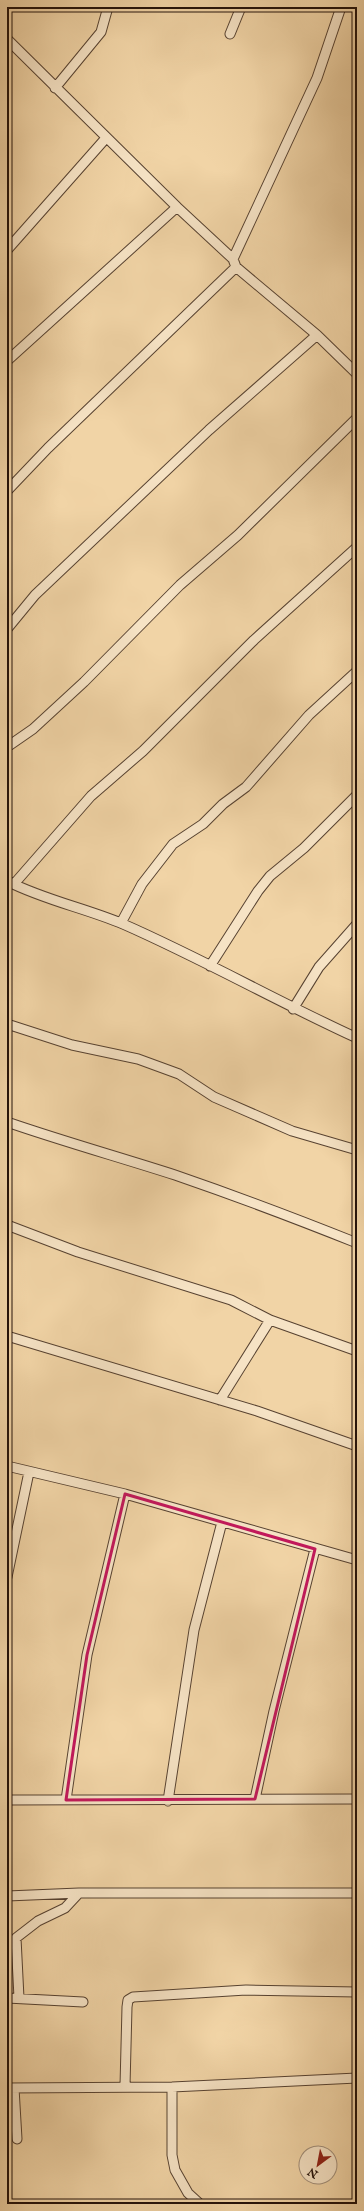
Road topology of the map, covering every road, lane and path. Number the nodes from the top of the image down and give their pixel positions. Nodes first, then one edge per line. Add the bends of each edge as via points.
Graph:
1 (108, 7) edge
2 (241, 7) edge
3 (341, 7) edge
4 (230, 34) dead end
5 (7, 39) edge
6 (56, 88) junction
7 (106, 138) junction
8 (177, 207) junction
9 (7, 250) edge
10 (234, 263) junction
11 (317, 335) junction
12 (7, 361) edge
13 (357, 374) edge
14 (357, 418) edge
15 (7, 491) edge
16 (357, 547) edge
17 (7, 629) edge
18 (357, 671) edge
19 (7, 747) edge
20 (357, 795) edge
21 (10, 882) edge
22 (121, 923) junction
23 (357, 924) edge
24 (210, 966) junction
25 (292, 1008) junction
26 (7, 1024) edge
27 (357, 1038) edge
28 (7, 1122) edge
29 (357, 1150) edge
30 (7, 1225) edge
31 (357, 1243) edge
32 (270, 1320) junction
33 (7, 1336) edge
34 (357, 1351) edge
35 (220, 1400) junction
36 (357, 1446) edge
37 (7, 1466) edge
38 (29, 1472) junction
39 (125, 1494) junction
40 (222, 1522) junction
41 (315, 1549) junction
42 (357, 1560) edge
43 (7, 1576) edge
44 (255, 1799) junction
45 (357, 1799) edge
46 (7, 1800) edge
47 (66, 1800) junction
48 (168, 1801) junction
49 (80, 1893) junction
50 (357, 1893) edge
51 (7, 1896) edge
52 (357, 1992) edge
53 (7, 1998) edge
54 (19, 1998) junction
55 (83, 2002) dead end
56 (357, 2078) edge
57 (125, 2086) junction
58 (172, 2087) junction
59 (10, 2088) edge
60 (17, 2139) dead end
61 (200, 2204) edge

1 - 6 street via 101,32
2 - 4 street
3 - 10 street via 317,78
5 - 6 street
6 - 7 street
7 - 8 street
7 - 9 street
8 - 10 street
8 - 12 street
10 - 11 street
10 - 15 street
11 - 13 street
11 - 17 street via 209,430 40,590
14 - 19 street via 238,535 130,633 84,682 33,729
16 - 21 street via 254,640 143,752 91,796
18 - 22 street via 309,715 246,787 223,804 203,824 173,844 142,884
20 - 24 street via 304,848 270,876
21 - 22 street
22 - 24 street
23 - 25 street via 319,967
24 - 25 street
25 - 27 street
26 - 29 street via 72,1045 152,1064 179,1074 214,1097 292,1131
28 - 31 street via 174,1175 288,1215
30 - 32 street via 78,1252 231,1300
32 - 34 street
32 - 35 street
33 - 35 street
35 - 36 street
37 - 38 street
38 - 39 street
38 - 43 street
39 - 40 street
39 - 47 street via 87,1655
40 - 41 street
40 - 48 street via 194,1630
41 - 42 street
41 - 44 street via 274,1711
44 - 45 street
44 - 48 street
46 - 47 street
47 - 48 street
49 - 50 street
49 - 51 street
49 - 54 street via 66,1908 38,1921 16,1938
52 - 57 street via 246,1990 133,1997 128,2000 127,2007
53 - 54 street
54 - 55 street
56 - 58 street
57 - 58 street
57 - 59 street
58 - 61 street via 174,2170 188,2193
59 - 60 street

